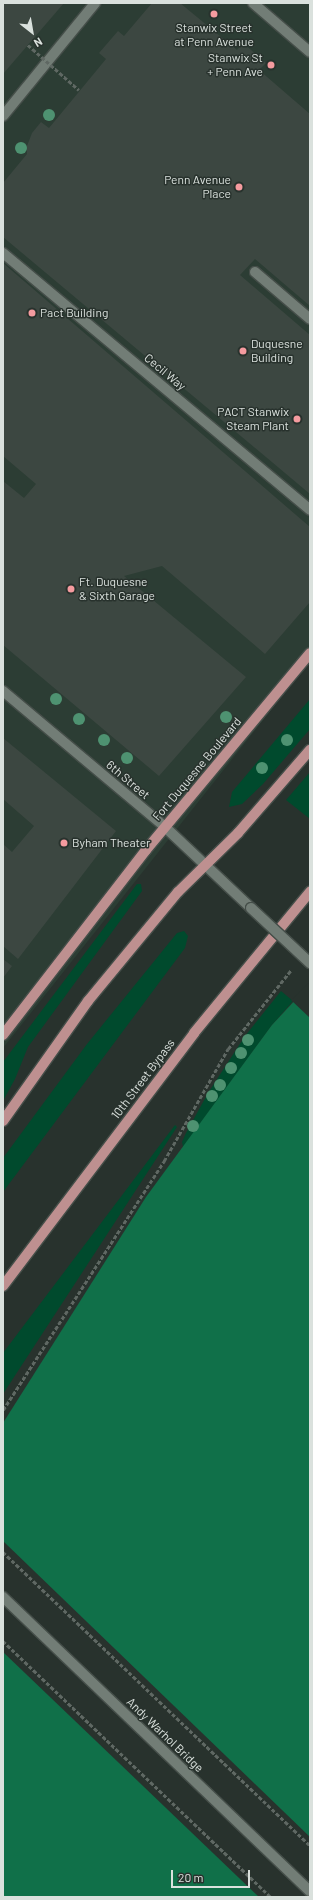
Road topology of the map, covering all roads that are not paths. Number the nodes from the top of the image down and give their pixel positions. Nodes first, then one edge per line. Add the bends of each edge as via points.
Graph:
1 (95, 3) edge
2 (253, 3) edge
3 (310, 52) edge
4 (3, 116) edge
5 (3, 254) edge
6 (255, 272) dead end
7 (310, 318) edge
8 (310, 510) edge
9 (310, 653) edge
10 (3, 691) edge
11 (310, 750) edge
12 (165, 827) junction
13 (205, 864) junction
14 (310, 892) edge
15 (310, 964) edge
16 (3, 1035) edge
17 (3, 1121) edge
18 (3, 1286) edge
19 (3, 1597) edge
20 (310, 1891) edge

1 - 4 street
2 - 3 street
5 - 8 street, Cecil Way
6 - 7 street
9 - 12 main road, Fort Duquesne Boulevard
10 - 12 street, 6th Street
11 - 13 main road via 238,833
12 - 13 street, 6th Street
12 - 16 main road, Fort Duquesne Boulevard
13 - 15 street, 6th Street, bridge
13 - 17 main road via 178,892 88,1001
14 - 18 main road, 10th Street Bypass via 194,1033
19 - 20 street, Andy Warhol Bridge

